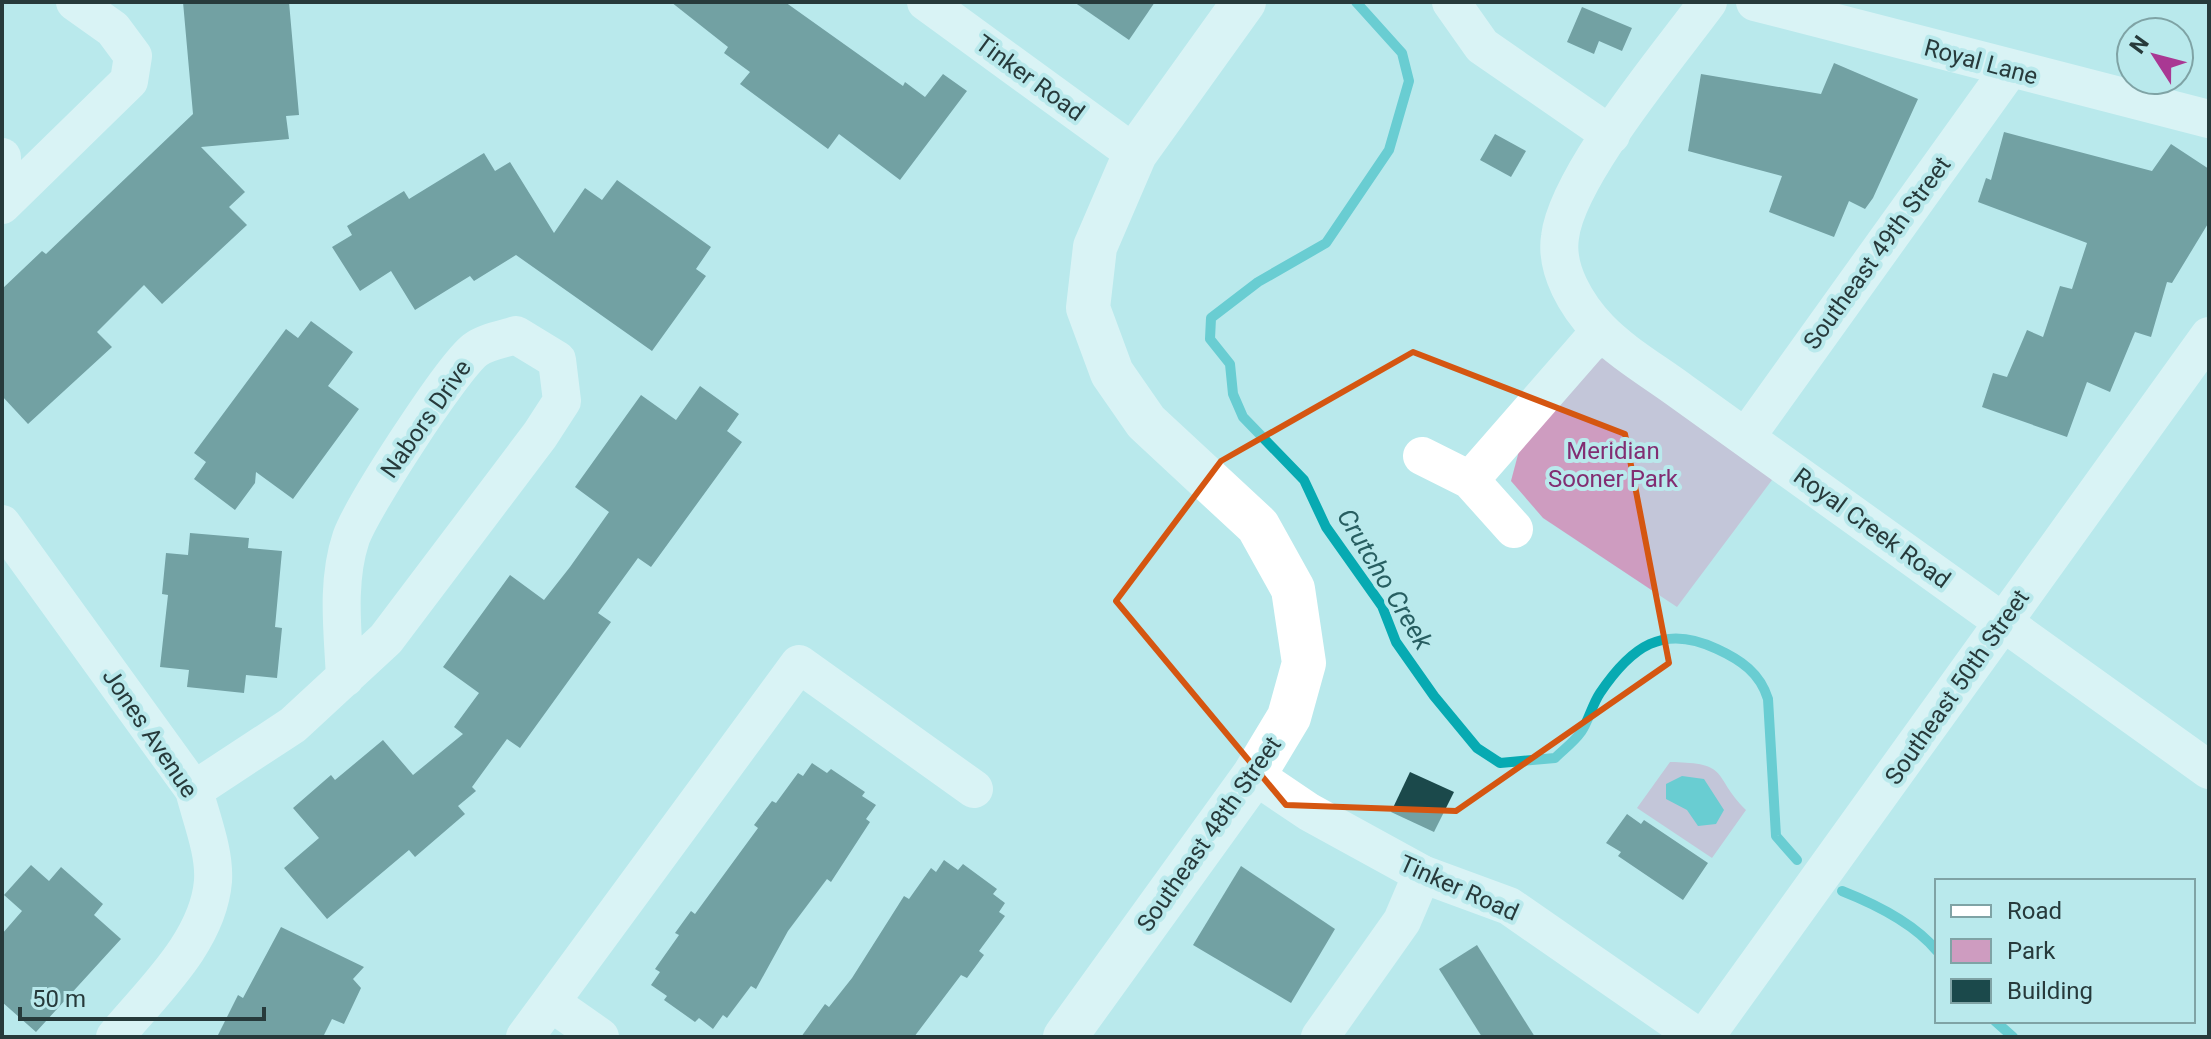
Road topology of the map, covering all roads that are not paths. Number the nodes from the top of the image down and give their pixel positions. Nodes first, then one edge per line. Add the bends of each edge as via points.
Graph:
1 (75, 2) edge
2 (926, 2) edge
3 (1244, 2) edge
4 (1451, 2) edge
5 (1708, 2) edge
6 (1755, 2) edge
7 (2009, 70) junction
8 (2209, 119) edge
9 (1611, 135) junction
10 (1135, 154) junction
11 (2, 157) edge
12 (2, 165) edge
13 (2, 205) edge
14 (1600, 331) junction
15 (2209, 336) edge
16 (1746, 437) junction
17 (1422, 456) dead end
18 (1470, 480) junction
19 (2, 524) edge
20 (1514, 529) dead end
21 (2002, 623) junction
22 (345, 678) junction
23 (2209, 770) edge
24 (1254, 775) junction
25 (974, 789) dead end
26 (194, 790) junction
27 (1422, 874) junction
28 (553, 1004) junction
29 (115, 1037) edge
30 (525, 1037) edge
31 (600, 1037) edge
32 (1065, 1037) edge
33 (1320, 1037) edge
34 (1698, 1037) edge
35 (1705, 1037) edge

1 - 13 street via 113,29 133,56 129,81
2 - 10 street, Tinker Road
3 - 10 street, Southeast 48th Street
4 - 9 street via 1482,46
5 - 9 street
6 - 7 street, Royal Lane
7 - 8 street, Royal Lane
7 - 16 street, Southeast 49th Street
9 - 14 street, Royal Creek Road via 1586,172 1559,238 1569,286
10 - 24 street, Southeast 48th Street via 1095,247 1088,308 1112,373 1146,422 1258,526 1293,589 1304,663 1289,717
11 - 12 street
14 - 16 street, Royal Creek Road
14 - 18 street
15 - 21 street, Southeast 50th Street
16 - 21 street, Royal Creek Road
17 - 18 street
18 - 20 street
19 - 26 street, Jones Avenue
21 - 23 street, Royal Creek Road
21 - 35 street, Southeast 50th Street
22 - 22 street, Nabors Drive via 386,639 562,401 557,360 516,335 476,349 449,380 378,486 351,538 342,589
22 - 26 street, Nabors Drive via 293,725
24 - 27 street, Tinker Road
24 - 32 street, Southeast 48th Street
25 - 28 street via 799,664
26 - 29 street, Jones Avenue via 213,880 204,921
27 - 33 street via 1402,921
27 - 34 street, Tinker Road via 1509,906
28 - 30 street
28 - 31 street

